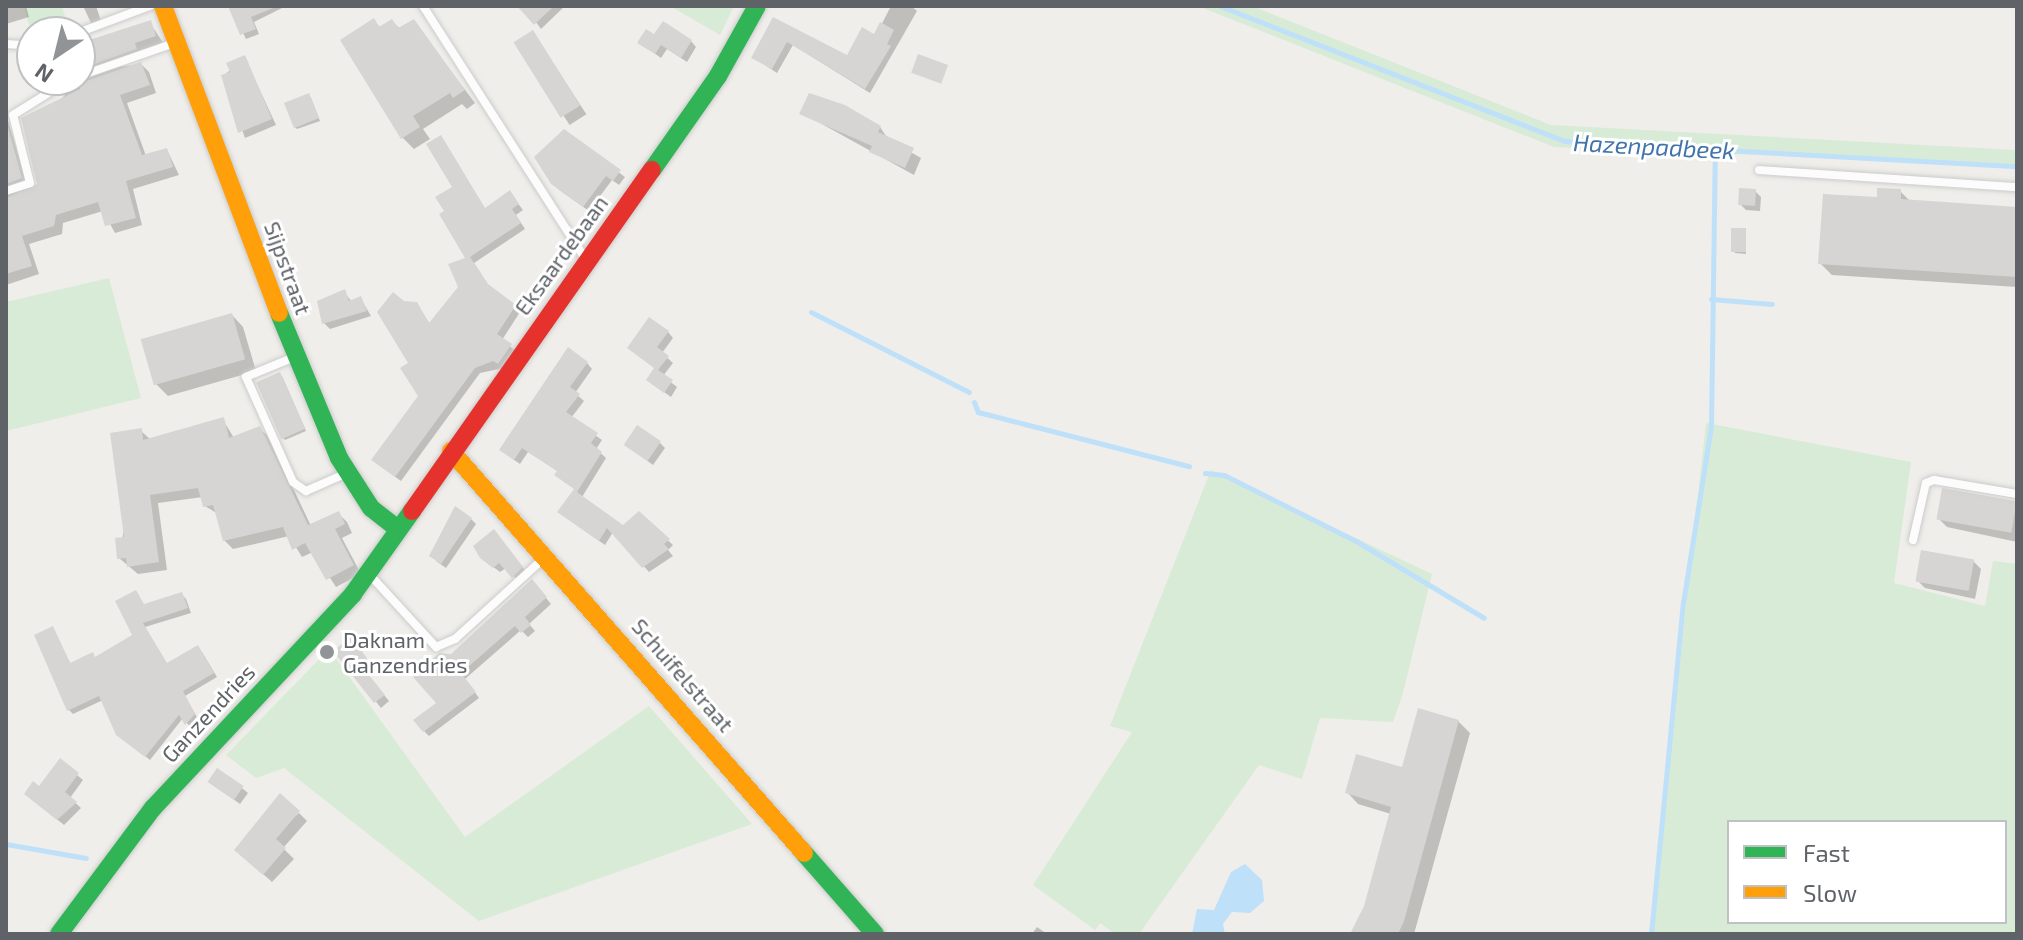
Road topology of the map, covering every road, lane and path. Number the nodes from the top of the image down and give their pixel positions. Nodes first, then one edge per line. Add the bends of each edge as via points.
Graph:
1 (150, 6) edge
2 (163, 6) edge
3 (423, 6) edge
4 (757, 6) edge
5 (96, 26) edge
6 (177, 42) junction
7 (96, 70) edge
8 (43, 96) edge
9 (1759, 170) dead end
10 (2017, 187) edge
11 (6, 191) edge
12 (586, 261) junction
13 (295, 357) junction
14 (451, 451) junction
15 (348, 472) junction
16 (2017, 494) edge
17 (398, 529) junction
18 (1913, 540) dead end
19 (547, 555) junction
20 (369, 573) junction
21 (59, 934) edge
22 (875, 934) edge

1 - 5 lane
2 - 6 street, Sijpstraat
3 - 12 lane
4 - 12 street, Eksaardebaan via 718,76
6 - 7 lane
6 - 13 street, Sijpstraat
8 - 11 lane via 13,115 30,183
9 - 10 lane
12 - 14 street, Eksaardebaan
13 - 15 street, Sijpstraat
13 - 15 lane via 246,377 293,482 306,491
14 - 17 street, Eksaardebaan
14 - 19 street, Schuifelstraat
15 - 17 street, Sijpstraat via 371,508
16 - 18 lane via 1926,483
17 - 20 street, Ganzendries
19 - 20 lane via 455,639 436,647
19 - 22 street, Schuifelstraat
20 - 21 street, Ganzendries via 153,808

